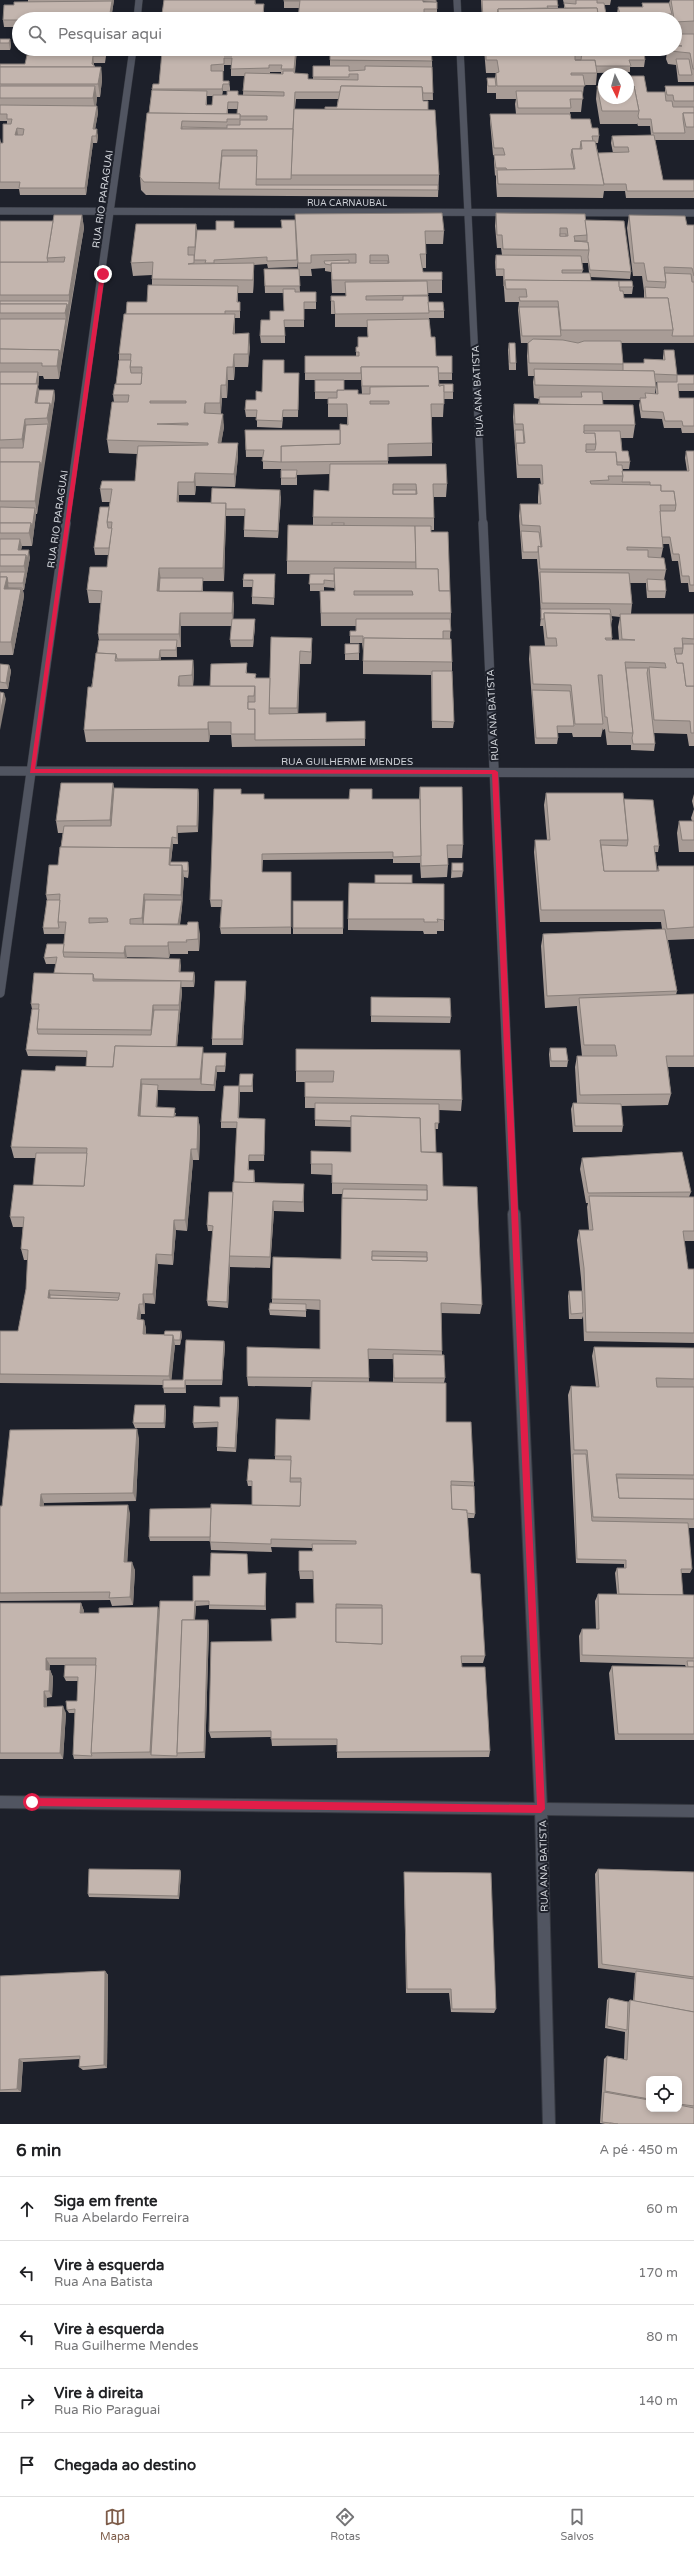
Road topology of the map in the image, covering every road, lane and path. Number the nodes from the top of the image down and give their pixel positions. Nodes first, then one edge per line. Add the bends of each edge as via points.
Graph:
1 (139, 0) edge
2 (457, 0) edge
3 (138, 12) edge
4 (458, 12) edge
5 (132, 56) edge
6 (460, 56) edge
7 (0, 211) edge
8 (112, 212) junction
9 (469, 212) junction
10 (694, 213) edge
11 (0, 771) edge
12 (32, 771) junction
13 (495, 772) junction
14 (694, 773) edge
15 (0, 993) edge
16 (0, 1802) edge
17 (541, 1809) junction
18 (694, 1811) edge
19 (549, 2124) edge

1 - 3 street
2 - 4 street
5 - 8 street, RUA RIO PARAGUAI
6 - 9 street, RUA ANA BATISTA
7 - 8 street, RUA CARNAUBAL
8 - 9 street, RUA CARNAUBAL
8 - 12 street, RUA RIO PARAGUAI
9 - 10 street, RUA CARNAUBAL
9 - 13 street, RUA ANA BATISTA
11 - 12 street, RUA GUILHERME MENDES
12 - 13 street, RUA GUILHERME MENDES
12 - 15 street, RUA RIO PARAGUAI
13 - 14 street, RUA GUILHERME MENDES
13 - 17 street, RUA ANA BATISTA
16 - 17 street
17 - 18 street
17 - 19 street, RUA ANA BATISTA

